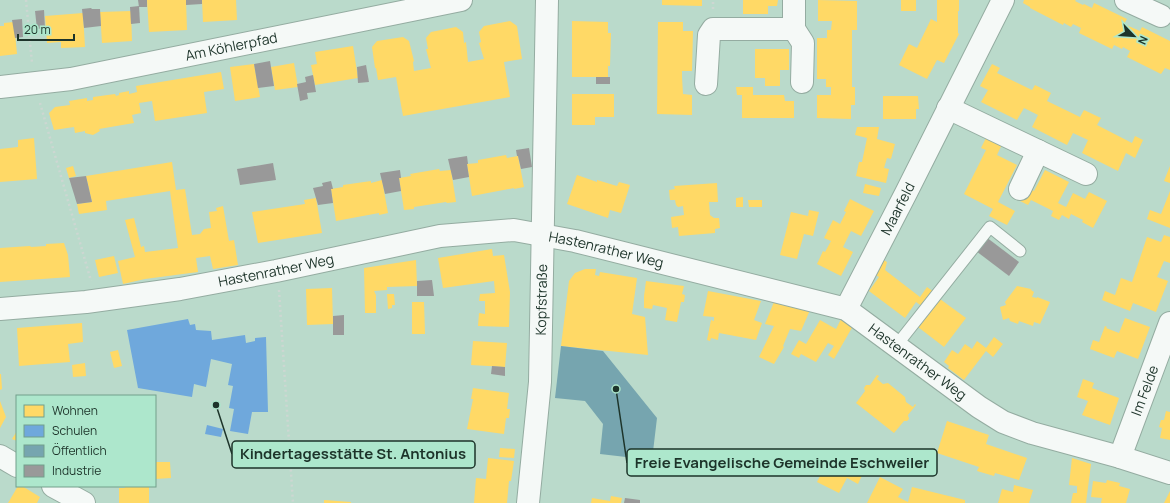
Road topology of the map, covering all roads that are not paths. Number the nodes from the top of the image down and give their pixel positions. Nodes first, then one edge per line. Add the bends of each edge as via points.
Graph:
1 (461, 0) edge
2 (547, 0) edge
3 (794, 0) edge
4 (1003, 0) edge
5 (1126, 0) edge
6 (1161, 16) dead end
7 (794, 29) junction
8 (802, 82) dead end
9 (706, 84) dead end
10 (0, 87) edge
11 (948, 108) junction
12 (1038, 151) junction
13 (1086, 174) dead end
14 (1020, 189) dead end
15 (542, 235) junction
16 (1020, 252) dead end
17 (0, 309) edge
18 (846, 309) junction
19 (1170, 323) edge
20 (896, 346) junction
21 (0, 456) edge
22 (1120, 457) junction
23 (16, 465) edge
24 (1170, 474) edge
25 (55, 487) edge
26 (84, 503) edge
27 (528, 503) edge

1 - 10 street, Am Köhlerpfad via 71,79
2 - 15 street, Kopfstraße
3 - 7 street
4 - 11 street, Maarfeld
5 - 6 street
7 - 8 street via 803,43
7 - 9 street via 713,29 709,36
11 - 12 street
11 - 18 street, Maarfeld
12 - 13 street
12 - 14 street
15 - 17 street, Hastenrather Weg via 514,230 440,236 180,289 86,302
15 - 18 street, Hastenrather Weg
15 - 27 street, Kopfstraße via 540,382
16 - 20 lane via 990,227
18 - 20 street, Hastenrather Weg
19 - 22 street, Im Felde
20 - 22 street, Hastenrather Weg via 1003,422 1032,433
21 - 23 street
22 - 24 street, Hastenrather Weg
25 - 26 street

